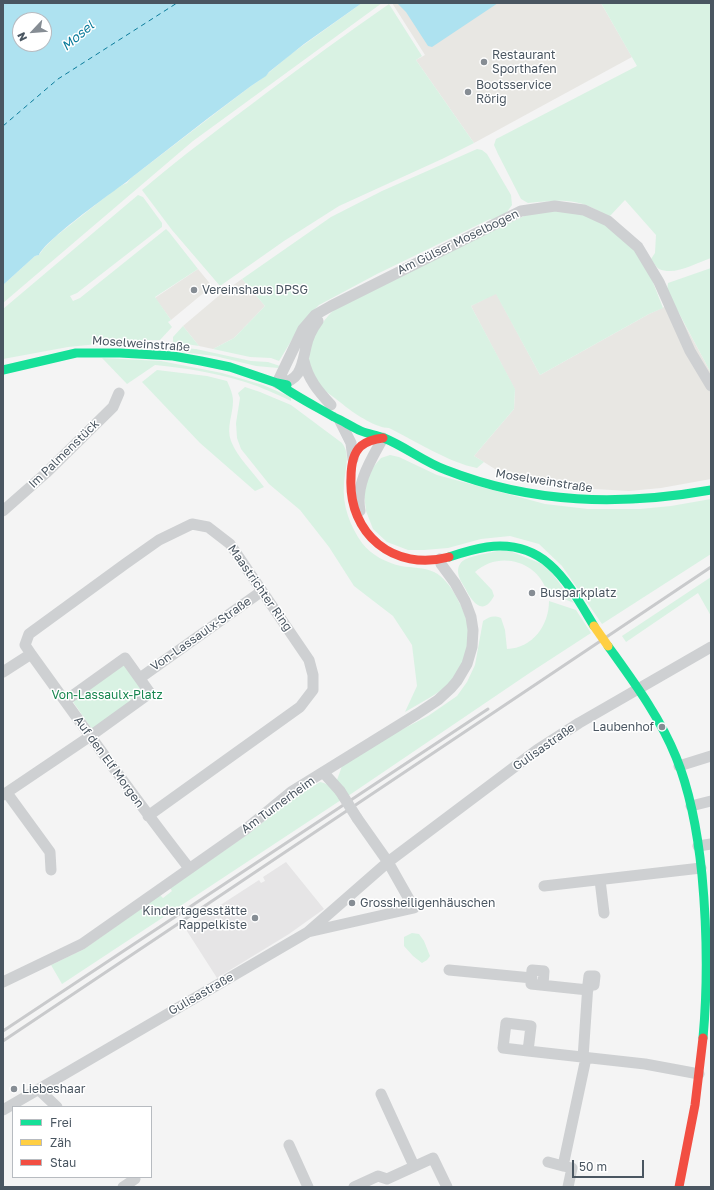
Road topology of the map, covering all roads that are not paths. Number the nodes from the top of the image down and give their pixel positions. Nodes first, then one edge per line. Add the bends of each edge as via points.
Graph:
1 (331, 306) junction
2 (304, 361) junction
3 (3, 370) edge
4 (277, 383) junction
5 (711, 386) edge
6 (119, 393) dead end
7 (338, 411) junction
8 (383, 438) junction
9 (353, 459) junction
10 (711, 490) edge
11 (3, 511) edge
12 (364, 529) junction
13 (440, 559) junction
14 (262, 591) junction
15 (711, 647) edge
16 (31, 654) junction
17 (3, 672) edge
18 (140, 678) junction
19 (638, 689) junction
20 (65, 701) junction
21 (89, 737) junction
22 (711, 756) edge
23 (679, 766) junction
24 (323, 772) junction
25 (5, 794) edge
26 (711, 801) edge
27 (691, 806) junction
28 (148, 816) junction
29 (711, 844) edge
30 (698, 846) junction
31 (388, 862) junction
32 (189, 868) junction
33 (701, 868) junction
34 (51, 870) dead end
35 (600, 880) junction
36 (544, 886) dead end
37 (708, 889) edge
38 (604, 913) dead end
39 (308, 932) junction
40 (709, 945) edge
41 (449, 970) dead end
42 (3, 982) edge
43 (528, 1051) dead end
44 (585, 1058) junction
45 (699, 1074) junction
46 (38, 1089) junction
47 (381, 1102) dead end
48 (56, 1106) edge
49 (3, 1110) edge
50 (289, 1151) dead end
51 (548, 1162) dead end
52 (414, 1166) junction
53 (563, 1166) junction
54 (137, 1181) edge
55 (123, 1187) edge
56 (308, 1187) edge
57 (354, 1187) edge
58 (447, 1187) edge
59 (568, 1187) edge
60 (679, 1187) edge

1 - 2 street, Am Gülser Moselbogen via 310,333
1 - 4 street, Am Gülser Moselbogen via 315,315 303,329
1 - 5 street, Am Gülser Moselbogen via 521,211 555,206 584,210 608,221 638,248 659,282 690,351
2 - 4 street, Am Gülser Moselbogen via 293,378
2 - 7 street, Am Gülser Moselbogen via 310,380
3 - 4 street, Moselweinstraße via 76,353 120,353 195,360 230,367
4 - 7 street, Moselweinstraße via 291,394
4 - 7 street, Moselweinstraße via 296,387
6 - 11 street, Im Palmenstück via 113,407
7 - 8 street, Moselweinstraße via 364,423
7 - 9 street, Am Gülser Moselbogen via 351,443
8 - 9 street via 362,444
8 - 10 street, Moselweinstraße via 445,469 494,486 525,492 579,500 622,501 671,498
8 - 12 street via 361,485 359,508
9 - 12 street via 350,496
12 - 13 street via 376,543 398,556 415,560
13 - 19 street, bridge via 488,547 511,546 531,552 545,560 556,570
13 - 24 street, Am Turnerheim via 462,596 472,623 472,647 462,674 451,688 424,710
14 - 16 street, Maastrichter Ring via 230,544 208,527 192,524 159,540 28,634 25,645
14 - 18 street, Von-Lassaulx-Straße
14 - 28 street, Maastrichter Ring via 309,660 313,690 300,706
15 - 19 street, Gulisastraße
16 - 17 street
16 - 20 street, Auf den Elf Morgen
18 - 20 street via 125,658
18 - 21 street via 150,693
19 - 23 street via 670,744
19 - 31 street, Gulisastraße via 537,750
20 - 21 street, Auf den Elf Morgen
21 - 25 street
21 - 28 street, Auf den Elf Morgen
22 - 23 street
23 - 27 street
24 - 31 street, bridge via 340,791
24 - 32 street, Am Turnerheim via 291,792 246,829
25 - 34 street via 50,852
26 - 27 street
27 - 30 street
28 - 32 street, Auf den Elf Morgen
29 - 30 street
30 - 33 street
31 - 39 street, Gulisastraße
31 - 39 street via 414,908
32 - 42 street, Am Turnerheim via 82,944
33 - 35 street
33 - 37 street
35 - 36 street
35 - 38 street
37 - 40 street
39 - 46 street, Gulisastraße
40 - 45 street
41 - 44 street via 532,978 532,970 544,971 543,985 588,987
43 - 44 street
44 - 45 street via 645,1064
44 - 53 street
45 - 60 street via 689,1145
46 - 48 street
46 - 49 street, Gulisastraße
47 - 52 street
50 - 56 street
51 - 53 street
52 - 57 street via 387,1179 378,1176
52 - 58 street via 433,1158
53 - 59 street via 572,1168
54 - 55 street

